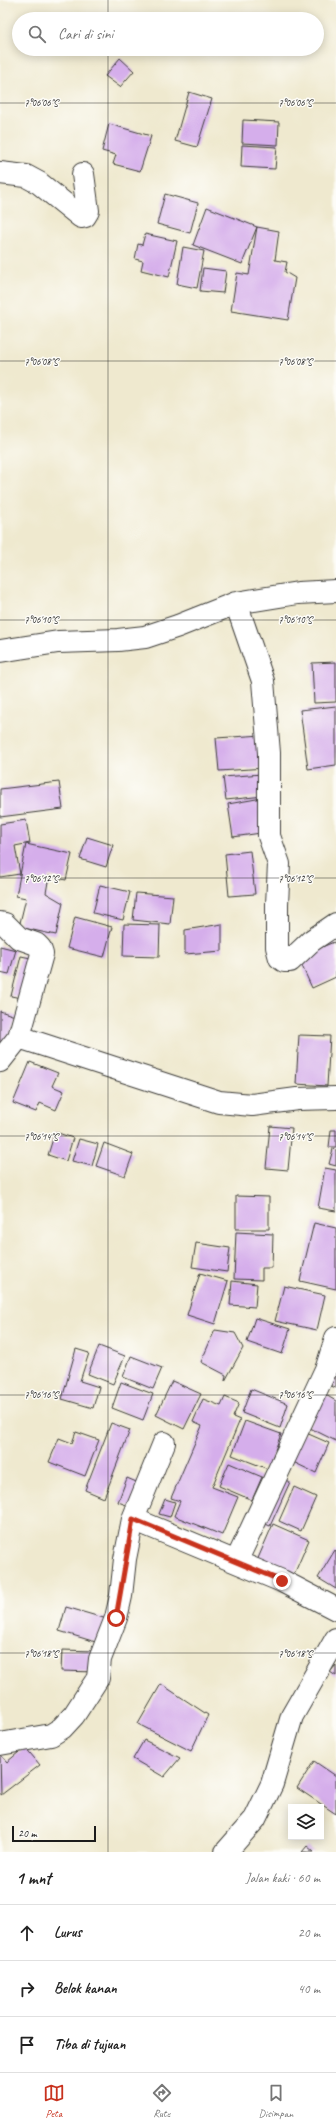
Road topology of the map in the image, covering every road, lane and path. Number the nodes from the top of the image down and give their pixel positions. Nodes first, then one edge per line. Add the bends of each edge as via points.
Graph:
1 (0, 173) edge
2 (83, 174) dead end
3 (336, 590) edge
4 (236, 604) junction
5 (0, 652) edge
6 (0, 923) edge
7 (336, 924) edge
8 (19, 1037) junction
9 (0, 1061) edge
10 (336, 1098) edge
11 (336, 1338) edge
12 (164, 1443) dead end
13 (133, 1519) junction
14 (236, 1562) junction
15 (336, 1609) edge
16 (336, 1639) edge
17 (0, 1744) edge
18 (226, 1852) edge

1 - 2 street via 26,176 39,183 81,217 86,216 88,211
3 - 4 street via 298,593
4 - 5 street via 145,636 118,640 58,642
4 - 7 street via 263,681 269,753 269,836 279,864 277,947 280,958 290,961 311,941
6 - 8 street via 5,924 19,938 36,944 42,954
8 - 9 street
8 - 10 street via 219,1102 252,1105 297,1099
11 - 14 street via 327,1367
12 - 13 street
13 - 14 street
13 - 17 street via 121,1596 116,1618 100,1659 98,1678 74,1715 62,1728 51,1735
14 - 15 street via 282,1581
16 - 18 street via 292,1716 272,1784 255,1819

